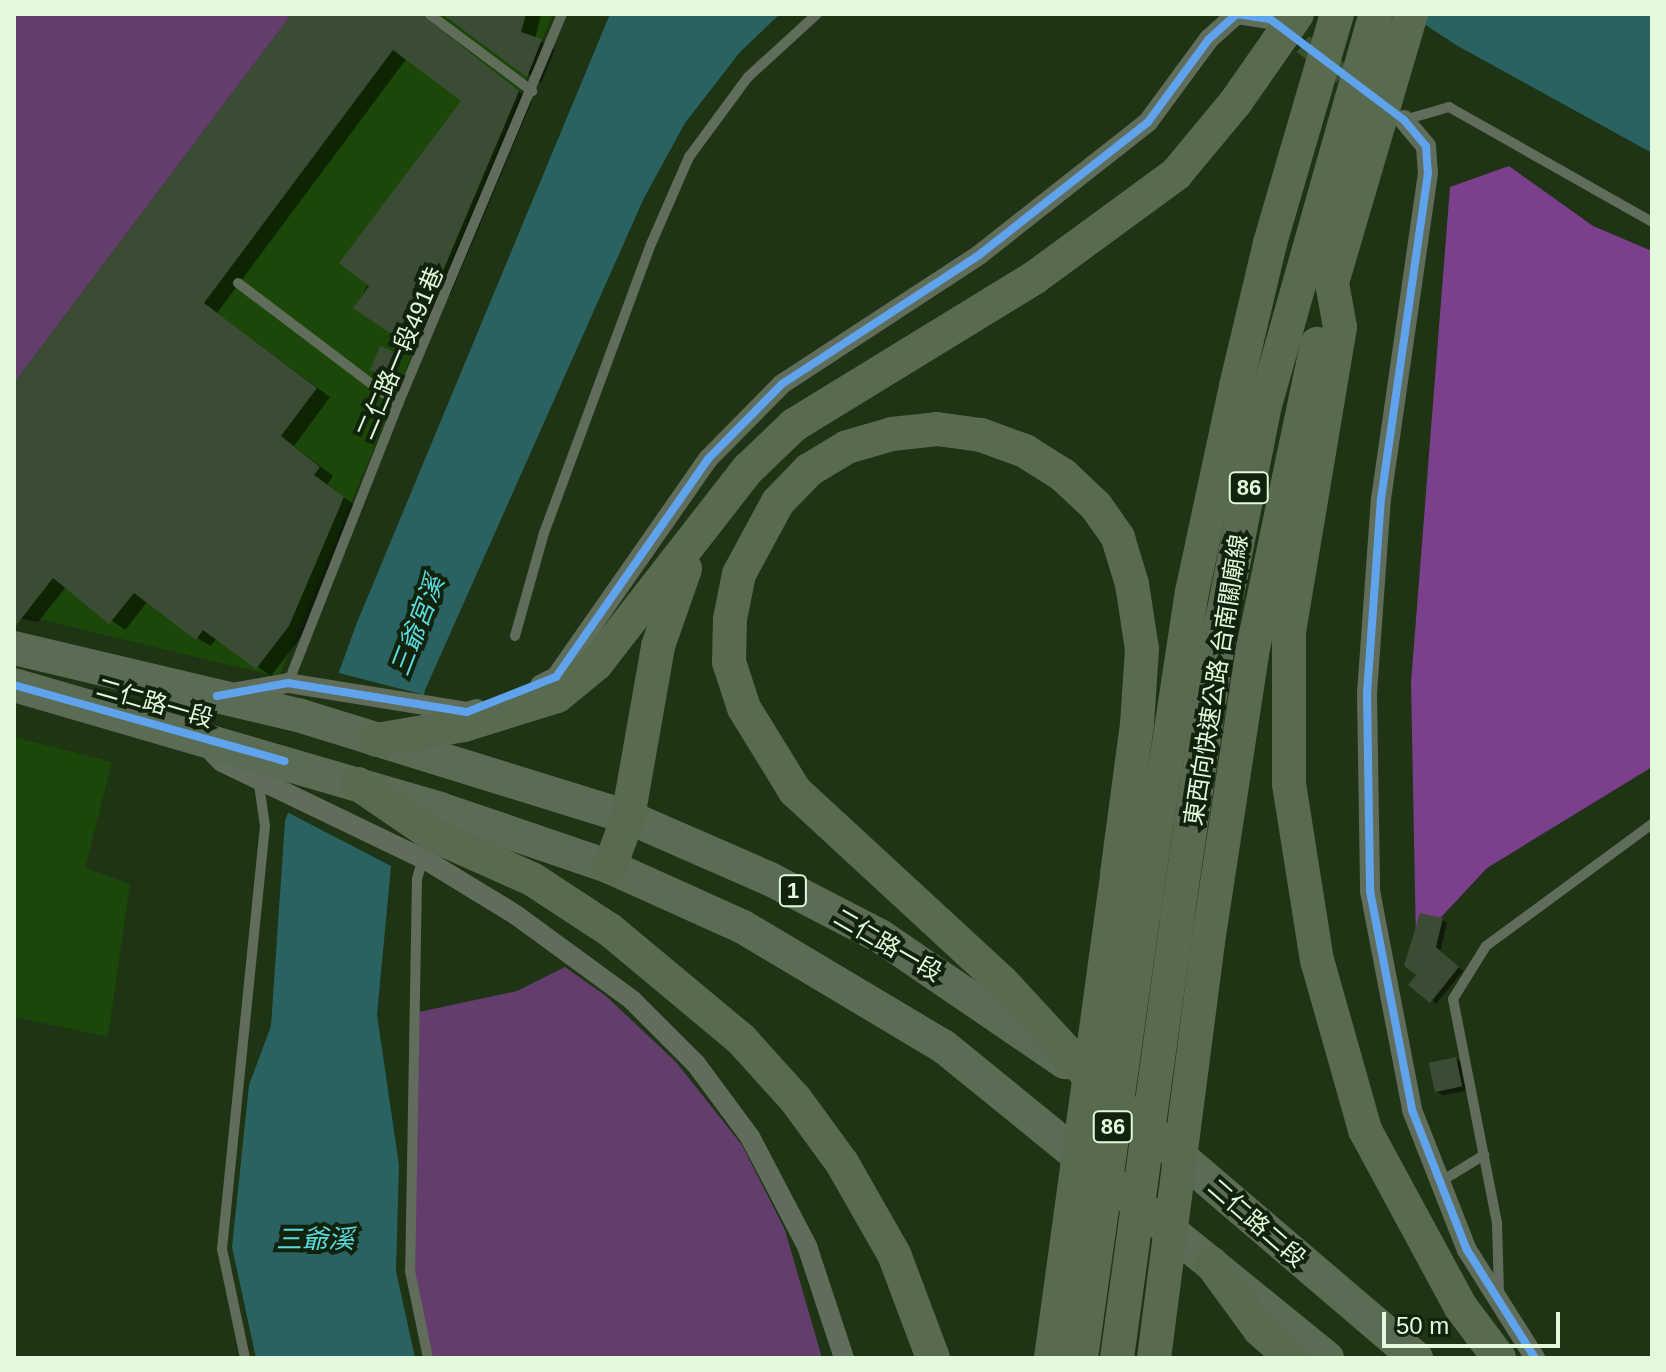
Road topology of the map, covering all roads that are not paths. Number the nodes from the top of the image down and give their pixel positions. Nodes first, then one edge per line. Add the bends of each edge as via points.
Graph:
1 (429, 14) edge
2 (562, 14) edge
3 (817, 14) edge
4 (1237, 14) edge
5 (1376, 14) edge
6 (1411, 14) edge
7 (1287, 17) edge
8 (1332, 28) edge
9 (532, 91) junction
10 (1404, 120) joint
11 (1652, 222) edge
12 (238, 283) dead end
13 (1332, 283) junction
14 (398, 404) junction
15 (705, 526) junction
16 (515, 636) dead end
17 (14, 648) edge
18 (14, 685) edge
19 (293, 699) junction
20 (466, 719) junction
21 (377, 740) junction
22 (274, 774) junction
23 (358, 784) joint
24 (628, 817) junction
25 (1652, 824) edge
26 (431, 840) junction
27 (610, 867) junction
28 (1099, 1087) junction
29 (1484, 1155) junction
30 (1438, 1183) junction
31 (1211, 1263) junction
32 (1500, 1308) junction
33 (245, 1358) edge
34 (428, 1358) edge
35 (844, 1358) edge
36 (933, 1358) edge
37 (1051, 1358) edge
38 (1081, 1358) edge
39 (1117, 1358) edge
40 (1154, 1358) edge
41 (1292, 1358) edge
42 (1327, 1358) edge
43 (1416, 1358) edge
44 (1499, 1358) edge
45 (1535, 1358) edge

1 - 9 lane
2 - 9 lane, 二仁路一段491巷
3 - 16 lane via 748,77 689,157 651,244 544,533
4 - 7 street
4 - 20 street via 1209,39 1148,122 979,255 782,384 708,459 556,677
5 - 39 highway, 東西向快速公路 台南關廟線 / 86, bridge via 1265,405 1220,630
6 - 13 highway
7 - 15 highway via 1235,103 1176,174 1034,278 876,369 794,425 748,469
8 - 38 highway, 東西向快速公路 台南關廟線 / 86, bridge via 1270,243 1192,592
9 - 14 lane, 二仁路一段491巷
10 - 11 lane via 1449,107
10 - 30 street via 1426,146 1428,173 1381,498 1367,693 1370,891 1412,1110
12 - 14 lane
13 - 40 highway, bridge via 1277,516 1208,942
13 - 44 highway via 1340,327 1289,632 1288,754 1302,881 1339,1047 1365,1130 1460,1306
14 - 19 lane, 二仁路一段491巷
15 - 20 highway via 586,672 557,696
15 - 24 highway via 658,646
17 - 19 main road, 二仁路一段 / 1 via 217,696
18 - 22 main road, 二仁路一段 via 195,735
19 - 20 street
19 - 21 main road, 二仁路一段 / 1
20 - 21 highway
21 - 24 main road, 二仁路一段 / 1
22 - 23 main road, 二仁路一段
22 - 26 street
22 - 33 lane via 222,1249
23 - 26 highway
24 - 27 highway
24 - 28 main road, 二仁路一段 / 1 via 770,879 880,936 976,997
25 - 29 lane via 1486,946 1453,999
26 - 27 main road, 1
26 - 34 lane via 417,879 410,1271
26 - 35 street via 516,915 632,1000 696,1064 750,1137 807,1246
26 - 36 highway via 532,879 610,930 741,1039 796,1100 842,1163 894,1254
27 - 31 main road, 1 via 743,927 943,1046
28 - 37 highway, bridge via 1002,982 795,791 744,708 729,662 739,574 778,502 809,470 847,447 937,429 1025,451 1063,475 1096,506 1118,538 1132,584 1142,649 1137,724 1117,874
28 - 43 main road, 二仁路二段 / 1
29 - 30 lane
29 - 32 lane via 1497,1223
30 - 32 street
31 - 41 highway via 1260,1330
31 - 42 main road, 1
32 - 45 street

